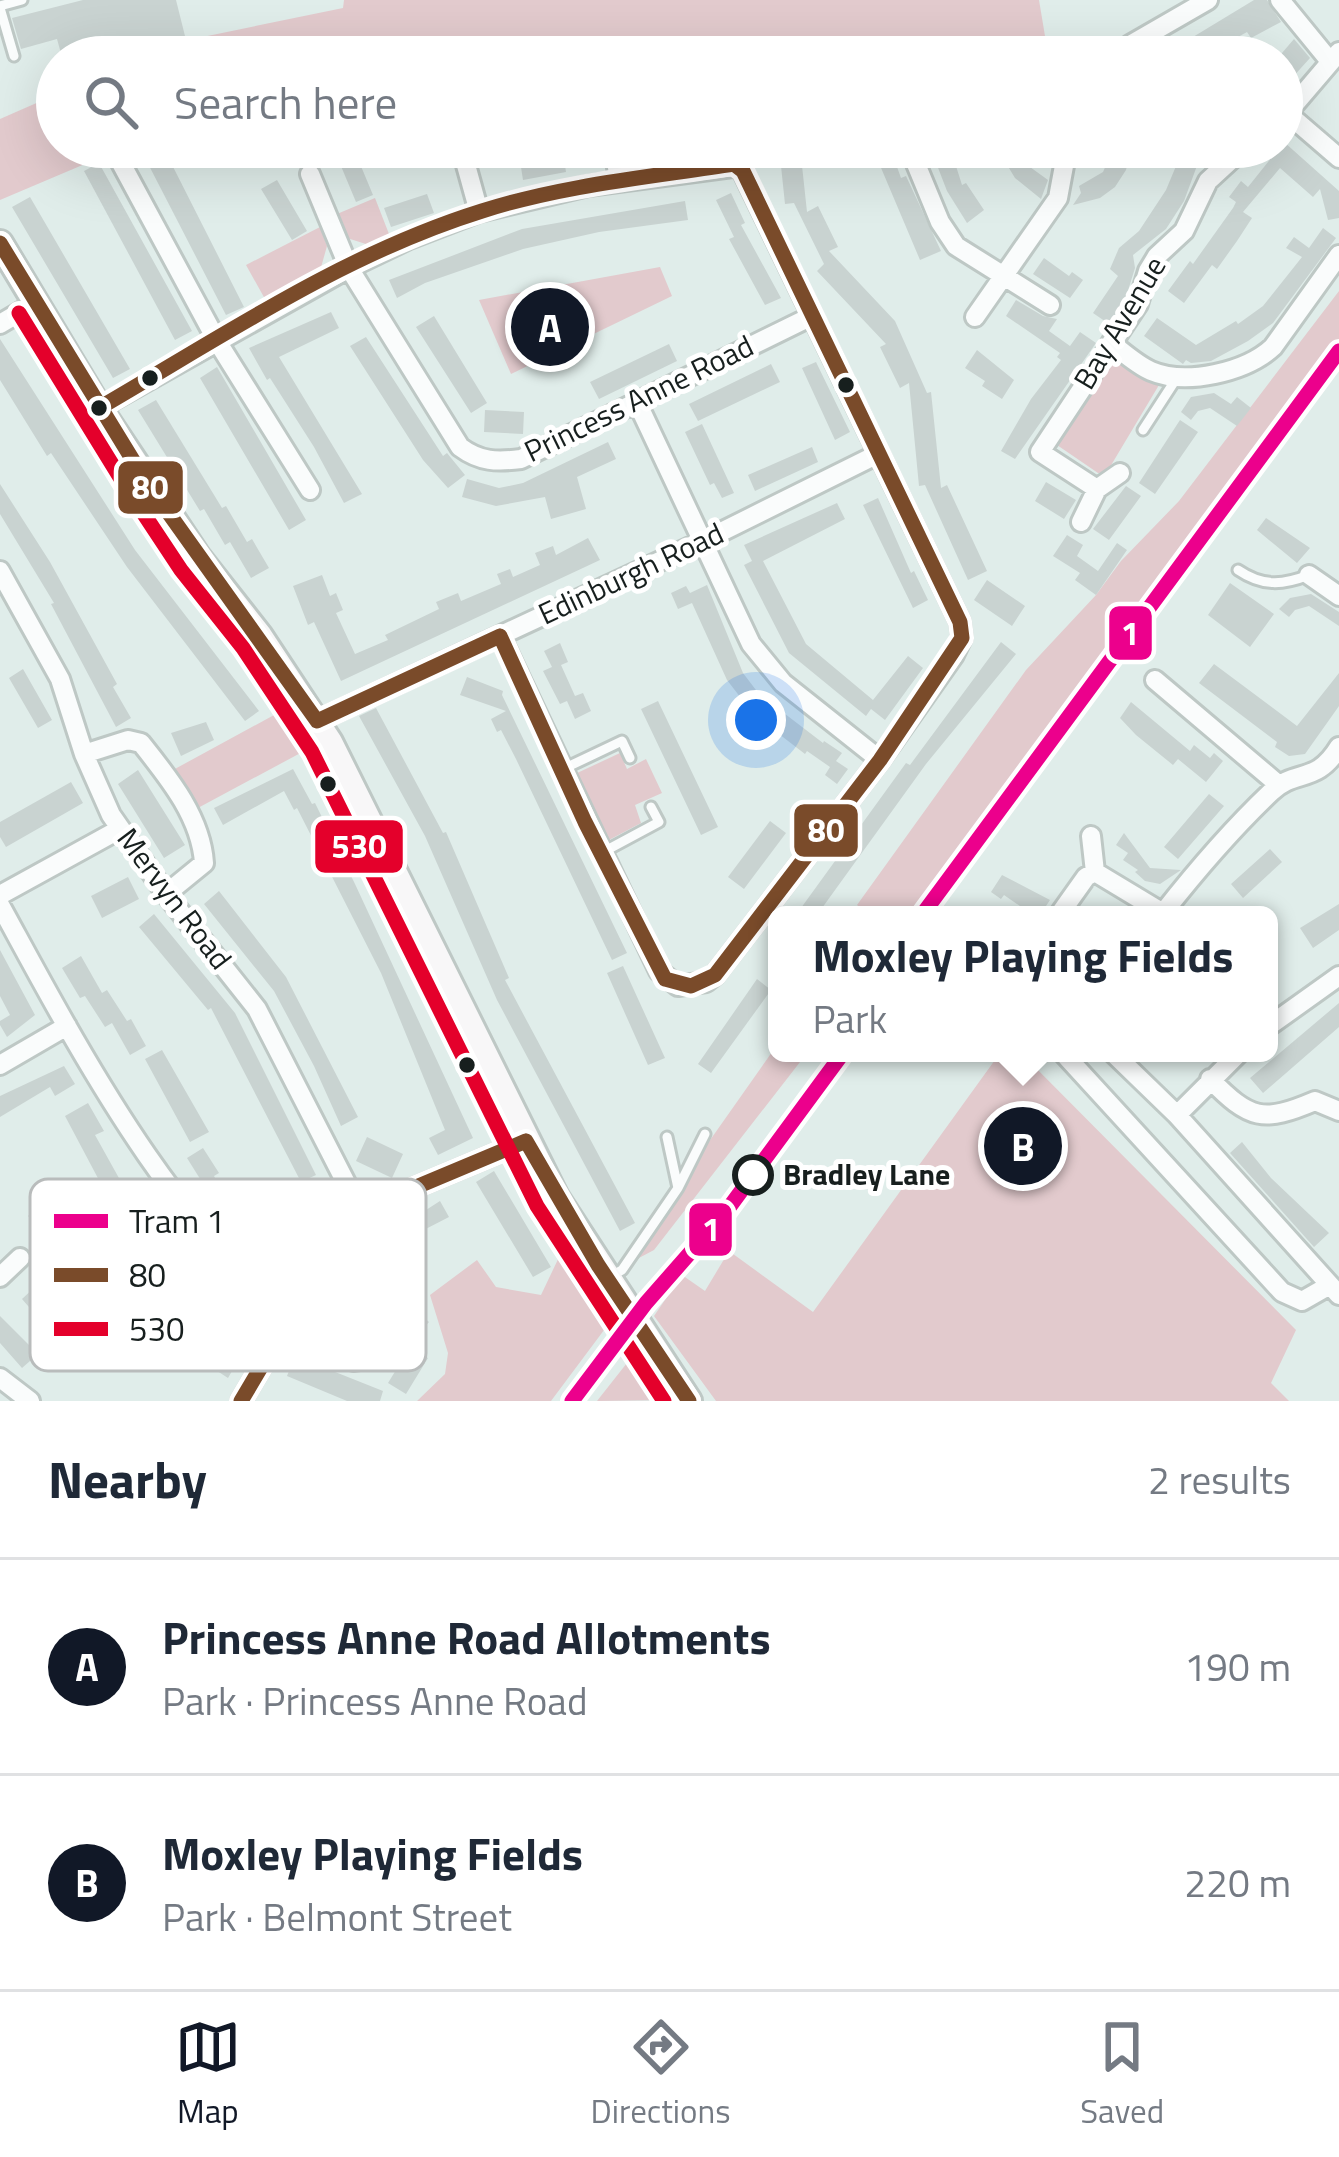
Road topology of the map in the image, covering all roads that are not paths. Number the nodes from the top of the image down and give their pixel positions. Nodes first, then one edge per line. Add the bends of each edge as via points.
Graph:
1 (22, 0) edge
2 (1208, 0) edge
3 (1280, 0) edge
4 (0, 7) edge
5 (1146, 36) edge
6 (14, 56) dead end
7 (1334, 56) edge
8 (1303, 94) edge
9 (1303, 130) edge
10 (1339, 158) edge
11 (124, 168) edge
12 (467, 168) edge
13 (618, 168) edge
14 (707, 168) edge
15 (741, 168) edge
16 (918, 168) edge
17 (1064, 168) edge
18 (1222, 168) edge
19 (310, 174) dead end
20 (620, 181) junction
21 (479, 212) junction
22 (0, 243) edge
23 (1339, 255) edge
24 (350, 268) junction
25 (1003, 272) junction
26 (37, 302) junction
27 (1051, 305) dead end
28 (812, 316) junction
29 (975, 317) dead end
30 (0, 324) edge
31 (218, 340) junction
32 (1111, 343) junction
33 (1178, 376) junction
34 (636, 400) junction
35 (99, 409) junction
36 (1143, 430) dead end
37 (878, 454) junction
38 (1120, 472) dead end
39 (310, 490) dead end
40 (1096, 490) junction
41 (1081, 522) dead end
42 (704, 540) junction
43 (1238, 570) dead end
44 (0, 571) edge
45 (1310, 575) joint
46 (1339, 596) edge
47 (500, 636) junction
48 (1183, 673) dead end
49 (317, 721) junction
50 (1339, 747) edge
51 (84, 754) junction
52 (630, 758) dead end
53 (880, 760) junction
54 (561, 770) junction
55 (1332, 773) edge
56 (1279, 785) junction
57 (651, 807) dead end
58 (120, 829) junction
59 (1091, 836) dead end
60 (601, 853) junction
61 (1095, 872) junction
62 (166, 894) junction
63 (0, 895) edge
64 (0, 905) edge
65 (1066, 906) edge
66 (1151, 906) edge
67 (1170, 906) edge
68 (1339, 976) edge
69 (1278, 1020) edge
70 (67, 1025) junction
71 (1071, 1062) edge
72 (1122, 1062) edge
73 (1229, 1062) edge
74 (0, 1065) edge
75 (1210, 1079) junction
76 (1339, 1112) edge
77 (1177, 1115) junction
78 (705, 1134) dead end
79 (667, 1137) dead end
80 (526, 1141) junction
81 (162, 1179) edge
82 (344, 1179) edge
83 (426, 1183) edge
84 (678, 1188) junction
85 (20, 1258) dead end
86 (0, 1277) edge
87 (610, 1283) junction
88 (1334, 1290) edge
89 (261, 1371) edge
90 (0, 1378) edge
91 (30, 1401) edge
92 (242, 1401) edge
93 (688, 1401) edge

1 - 4 lane
2 - 5 street
3 - 7 street
4 - 6 lane
7 - 8 street
9 - 10 street
11 - 31 street
12 - 21 street
13 - 20 street
14 - 20 street
15 - 28 street
16 - 25 street via 956,246
17 - 25 street via 1058,198
18 - 32 street, Bay Avenue via 1184,231 1157,256
19 - 24 street
20 - 21 street
21 - 24 street
22 - 26 street
23 - 33 street via 1260,359
24 - 31 street
24 - 34 street, Princess Anne Road via 474,458 521,459
25 - 27 street
25 - 29 street
26 - 30 street
26 - 35 street
28 - 34 street, Princess Anne Road
28 - 37 street
31 - 35 street
31 - 39 street
32 - 33 street via 1150,370
32 - 40 street, Bay Avenue via 1040,452
33 - 36 lane
34 - 42 street
35 - 49 street
37 - 42 street, Edinburgh Road
37 - 53 street via 962,638
38 - 40 street
40 - 41 street
42 - 47 street, Edinburgh Road
42 - 53 street via 767,669
43 - 45 lane via 1283,585
44 - 51 street, Mervyn Road via 60,679
45 - 46 street
47 - 49 street, Edinburgh Road
47 - 54 street
48 - 56 street via 1163,686
49 - 80 street
50 - 55 street
51 - 58 street, Mervyn Road
51 - 62 street via 141,743 190,815 204,862
52 - 54 lane via 622,740
53 - 60 street via 706,982 678,986 665,979
54 - 60 street
55 - 56 street
56 - 67 street
57 - 60 lane via 659,822
58 - 62 street, Mervyn Road
58 - 63 street
59 - 61 street
61 - 65 street
61 - 66 street
62 - 82 street, Mervyn Road via 257,1009
64 - 70 street
68 - 69 street
70 - 74 street
70 - 81 street
71 - 88 street via 1282,1292 1302,1301
72 - 77 street
73 - 75 street
75 - 76 street via 1234,1104 1258,1113 1284,1115 1315,1101
75 - 77 street
77 - 88 street
78 - 84 lane
79 - 84 lane
80 - 83 street
80 - 87 street
84 - 87 lane
85 - 86 street
87 - 93 street
89 - 92 street
90 - 91 street

